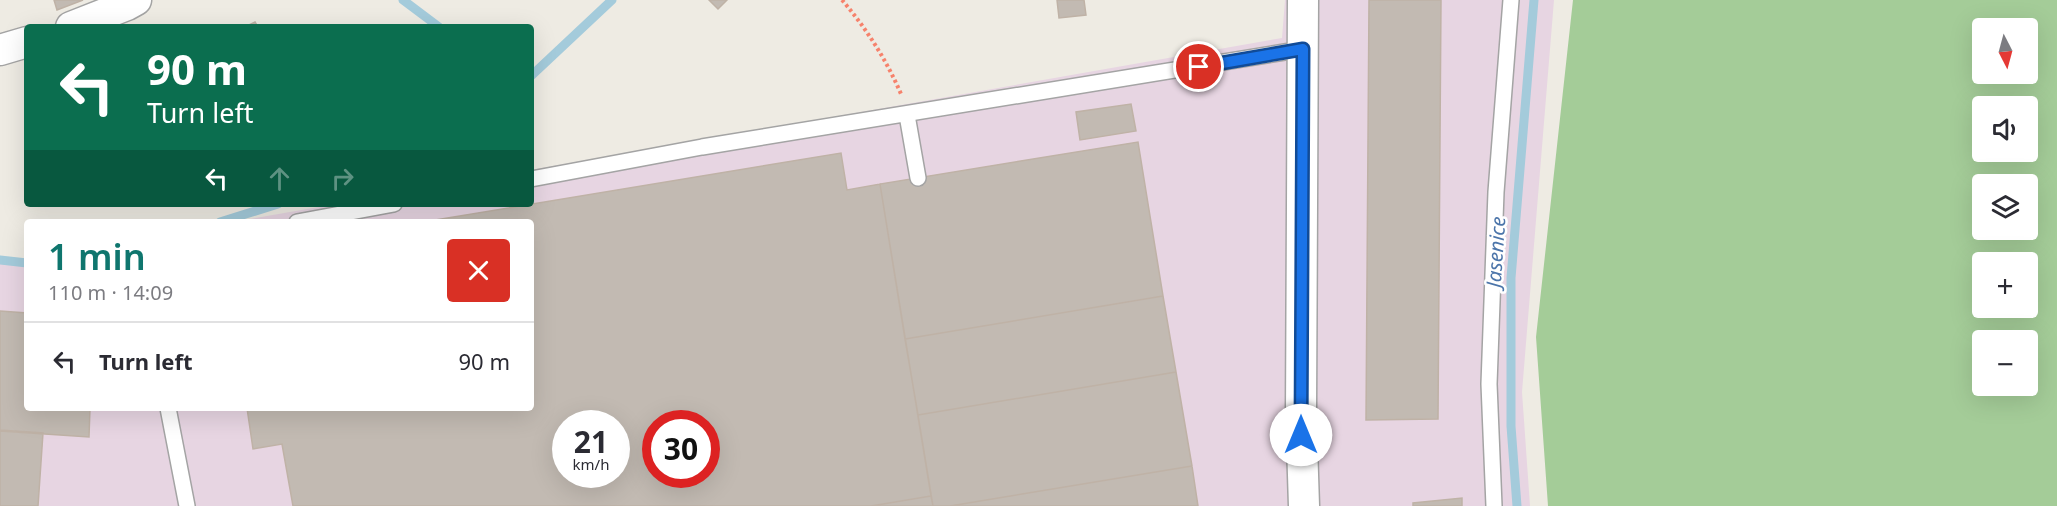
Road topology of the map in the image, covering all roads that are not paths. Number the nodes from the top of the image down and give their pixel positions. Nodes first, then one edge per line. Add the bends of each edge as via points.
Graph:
1 (135, 0) edge
2 (1303, 0) edge
3 (1511, 0) edge
4 (79, 24) edge
5 (24, 43) edge
6 (1303, 49) junction
7 (0, 50) edge
8 (907, 115) junction
9 (534, 178) edge
10 (918, 178) dead end
11 (378, 207) edge
12 (313, 219) edge
13 (169, 411) edge
14 (187, 506) edge
15 (1304, 506) edge
16 (1494, 506) edge

1 - 4 street
2 - 6 street
3 - 16 lane via 1496,192 1490,373
5 - 7 street
6 - 8 lane
6 - 15 street
8 - 9 lane
8 - 10 lane
11 - 12 lane
13 - 14 lane

